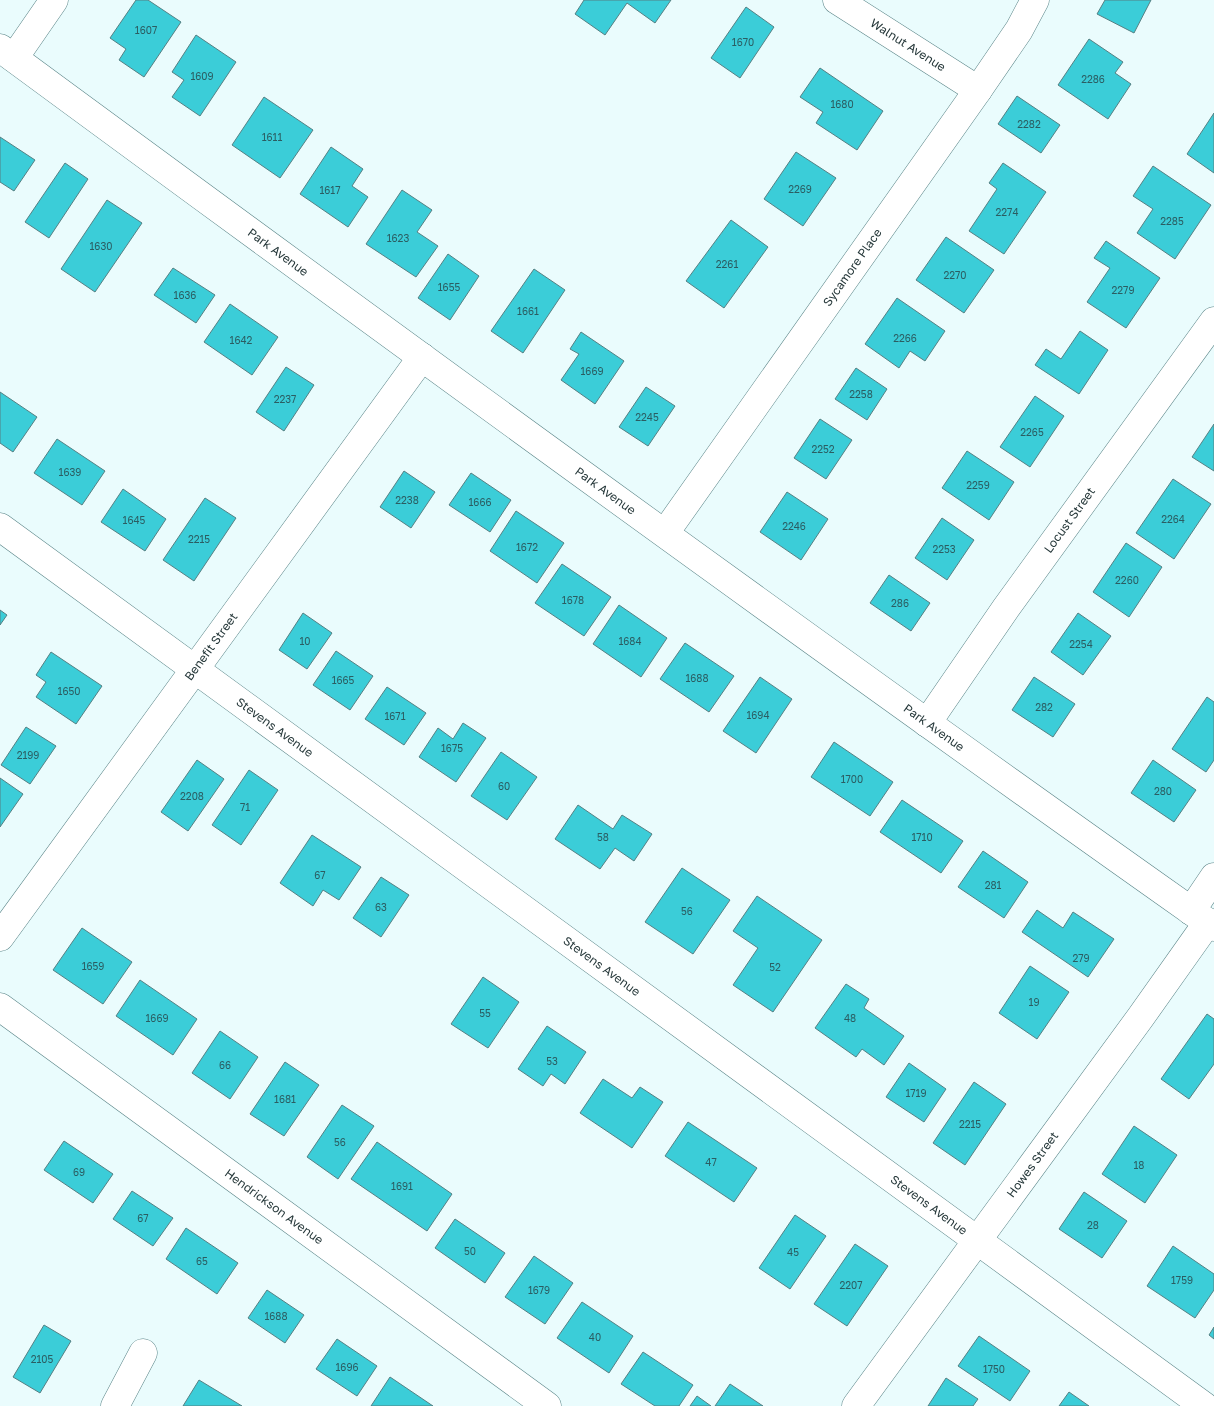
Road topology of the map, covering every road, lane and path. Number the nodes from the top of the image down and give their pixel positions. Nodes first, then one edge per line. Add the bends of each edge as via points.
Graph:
1 (54, 0) edge
2 (837, 0) edge
3 (1035, 0) edge
4 (7, 53) edge
5 (978, 90) junction
6 (1214, 321) edge
7 (422, 356) junction
8 (0, 527) edge
9 (665, 533) junction
10 (195, 670) junction
11 (927, 723) junction
12 (1214, 877) edge
13 (1204, 920) edge
14 (0, 937) edge
15 (0, 1007) edge
16 (977, 1240) junction
17 (143, 1353) dead end
18 (115, 1406) edge
19 (547, 1406) edge
20 (856, 1406) edge
21 (1204, 1406) edge

1 - 4 street
2 - 5 street, Walnut Avenue
3 - 5 street, Sycamore Place via 1019,30
4 - 7 street, Park Avenue
5 - 9 street, Sycamore Place
6 - 11 street, Locust Street via 1006,608
7 - 9 street, Park Avenue
7 - 10 street, Benefit Street
8 - 10 street, Stevens Avenue
9 - 11 street, Park Avenue
10 - 14 street, Benefit Street
10 - 16 street, Stevens Avenue
11 - 13 street, Park Avenue
12 - 13 street, Howes Street
13 - 16 street, Howes Street via 1140,1018
15 - 19 street, Hendrickson Avenue
16 - 20 street, Howes Street
16 - 21 street, Stevens Avenue
17 - 18 street

